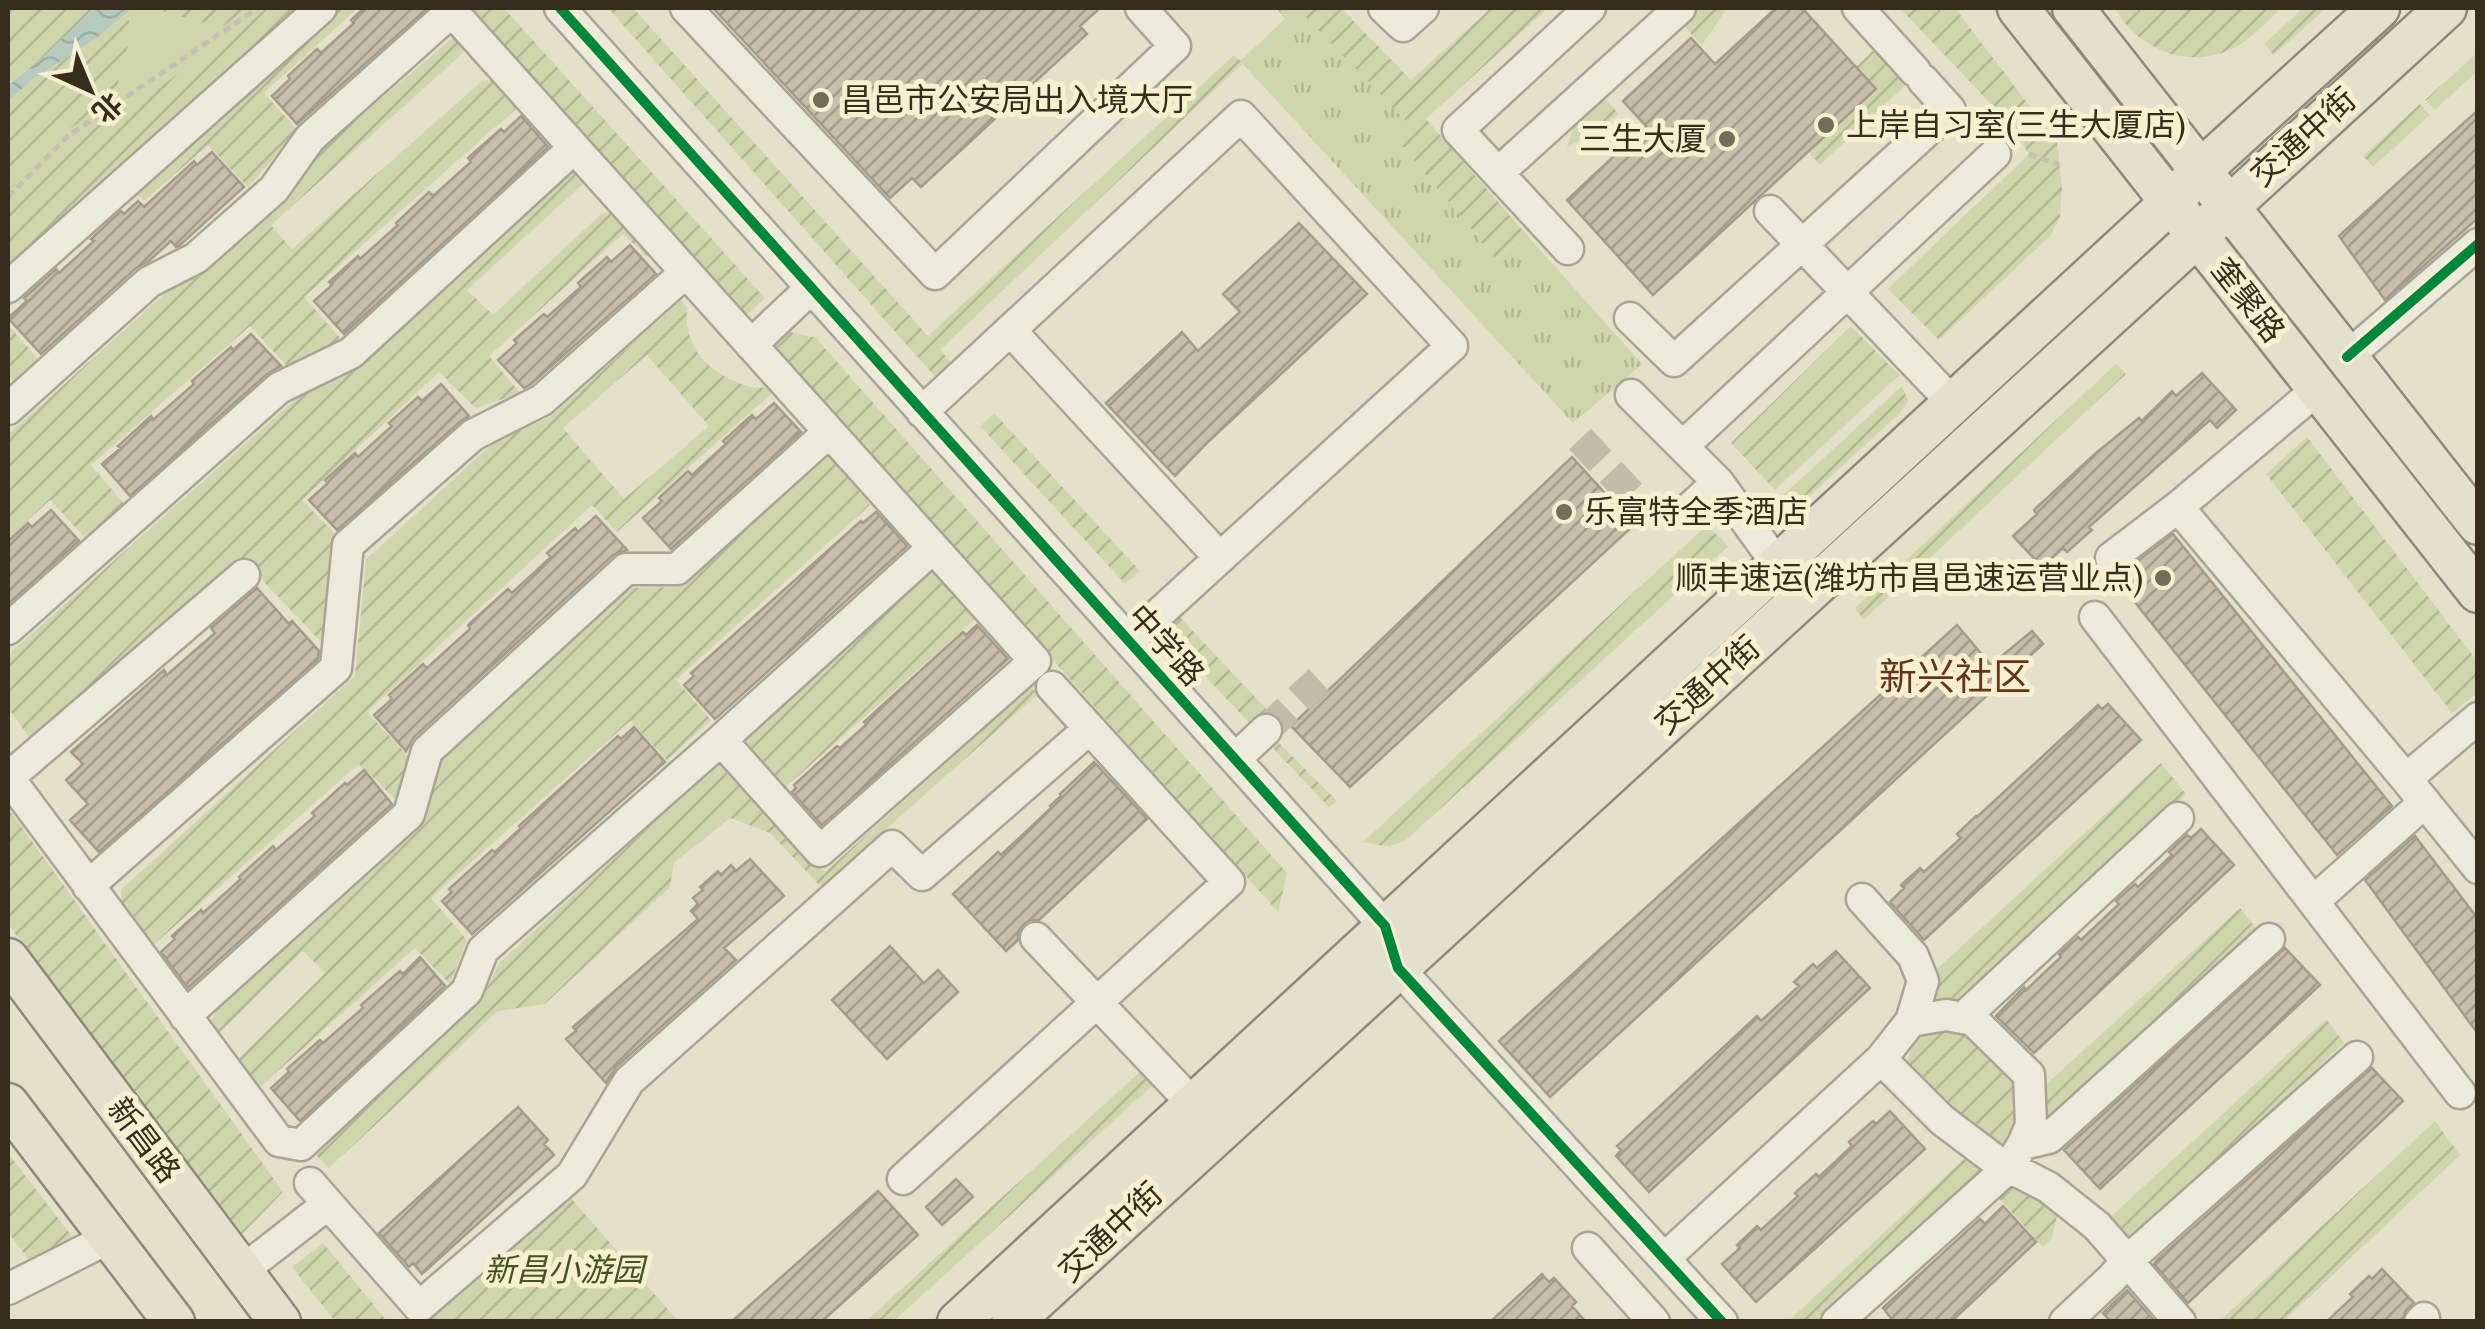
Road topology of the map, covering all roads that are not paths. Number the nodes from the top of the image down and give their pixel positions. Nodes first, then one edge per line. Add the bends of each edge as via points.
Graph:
1 (321, 8) edge
2 (560, 8) edge
3 (686, 8) edge
4 (1141, 8) edge
5 (1384, 8) edge
6 (1423, 8) edge
7 (1590, 8) edge
8 (1680, 8) edge
9 (1858, 8) edge
10 (2018, 8) edge
11 (2074, 8) edge
12 (2380, 8) edge
13 (2446, 8) edge
14 (450, 9) edge
15 (574, 148) junction
16 (1995, 154) dead end
17 (2201, 170) junction
18 (1498, 173) junction
19 (2171, 202) junction
20 (2228, 205) junction
21 (1770, 211) dead end
22 (2198, 236) junction
23 (2478, 244) edge
24 (1802, 245) junction
25 (1568, 249) dead end
26 (686, 272) junction
27 (8, 287) edge
28 (811, 288) junction
29 (1848, 292) junction
30 (1630, 318) dead end
31 (1010, 330) junction
32 (751, 346) junction
33 (2348, 358) junction
34 (2318, 389) junction
35 (1632, 395) dead end
36 (1952, 402) junction
37 (8, 409) edge
38 (922, 412) junction
39 (829, 432) junction
40 (1683, 446) junction
41 (1718, 482) junction
42 (2178, 506) junction
43 (1691, 507) dead end
44 (2478, 524) edge
45 (933, 548) junction
46 (1220, 558) junction
47 (2111, 558) dead end
48 (1777, 564) junction
49 (244, 575) dead end
50 (2478, 592) edge
51 (2095, 617) dead end
52 (8, 629) edge
53 (1129, 641) junction
54 (1052, 687) dead end
55 (2478, 718) edge
56 (1089, 729) junction
57 (1266, 730) tunnel mouth
58 (721, 740) junction
59 (1235, 758) junction
60 (8, 778) edge
61 (2416, 791) junction
62 (2178, 818) dead end
63 (2478, 868) edge
64 (88, 886) junction
65 (1862, 899) dead end
66 (2314, 901) junction
67 (1385, 926) junction
68 (1036, 938) dead end
69 (2269, 939) dead end
70 (8, 959) edge
71 (1398, 968) junction
72 (1096, 1002) junction
73 (185, 1016) junction
74 (1963, 1018) junction
75 (1912, 1021) junction
76 (2357, 1057) dead end
77 (1881, 1058) junction
78 (2460, 1093) dead end
79 (8, 1104) edge
80 (1193, 1104) junction
81 (2016, 1156) junction
82 (903, 1180) dead end
83 (109, 1238) junction
84 (1588, 1248) dead end
85 (1665, 1258) junction
86 (2128, 1261) junction
87 (242, 1271) junction
88 (8, 1289) edge
89 (166, 1319) edge
90 (280, 1322) edge
91 (958, 1322) edge
92 (1012, 1322) edge
93 (1654, 1322) edge
94 (1722, 1322) edge
95 (1837, 1322) edge
96 (2065, 1322) edge
97 (2180, 1322) edge

1 - 27 street
2 - 28 street, 中学路
3 - 4 street via 935,274 1175,46
5 - 6 street via 1403,26
7 - 18 street via 1458,130
8 - 18 street
9 - 24 street via 1950,110
10 - 19 main road, 奎聚路
11 - 17 main road, 奎聚路
12 - 17 main road, 交通中街
13 - 20 main road, 交通中街
14 - 15 street
14 - 37 street via 310,138 261,200 196,258 149,282
15 - 26 street
15 - 52 street via 351,353 279,388
16 - 29 street
17 - 19 main road, 交通中街
17 - 20 main road, 奎聚路
18 - 25 street
19 - 22 main road, 奎聚路
19 - 36 main road, 交通中街
20 - 22 main road, 交通中街
20 - 33 main road, 奎聚路
21 - 24 street
22 - 34 main road, 奎聚路
22 - 71 main road, 交通中街
23 - 33 street
24 - 29 street
24 - 30 street via 1674,362
26 - 32 street
26 - 64 street via 542,400 473,435 348,545 336,668
28 - 32 street
28 - 38 street, 中学路
29 - 36 street
29 - 40 street
31 - 38 street
31 - 46 street
31 - 46 street via 1242,116 1271,146 1452,346
32 - 39 street
33 - 44 main road, 奎聚路
34 - 42 street
34 - 50 main road, 奎聚路
35 - 40 street
36 - 48 main road, 交通中街
38 - 53 street, 中学路
39 - 45 street
39 - 73 street via 677,568 626,569 427,751 409,814
40 - 41 street
41 - 43 street
41 - 48 street
42 - 47 street
42 - 61 street
45 - 58 street
45 - 58 street via 1035,661 820,851
46 - 53 street
48 - 67 main road, 交通中街
49 - 60 street
51 - 66 street
53 - 59 street, 中学路
54 - 56 street
55 - 61 street
56 - 72 street via 1229,882
56 - 87 street via 922,876 892,846 629,1081 572,1176 419,1307 319,1194
57 - 59 street
58 - 73 street via 483,950 467,991 301,1145 280,1141
59 - 67 street, 中学路
60 - 64 street
61 - 63 street
61 - 66 street
62 - 74 street
64 - 73 street
65 - 75 street via 1914,956 1923,981
66 - 78 street
67 - 71 street, 中学路
67 - 80 main road, 交通中街
68 - 72 street
69 - 81 street via 2049,1138
70 - 87 main road, 新昌路
71 - 85 street, 中学路
71 - 92 main road, 交通中街
72 - 80 street
72 - 82 street
74 - 75 street
74 - 81 street via 1973,1020 2029,1075 2031,1125
75 - 77 street
76 - 86 street
77 - 81 street via 1942,1120
77 - 85 street
79 - 83 main road
80 - 91 main road, 交通中街
81 - 86 street
81 - 95 street
83 - 88 street
83 - 89 main road
84 - 93 street
85 - 94 street, 中学路
86 - 96 street
86 - 97 street
87 - 90 main road, 新昌路

